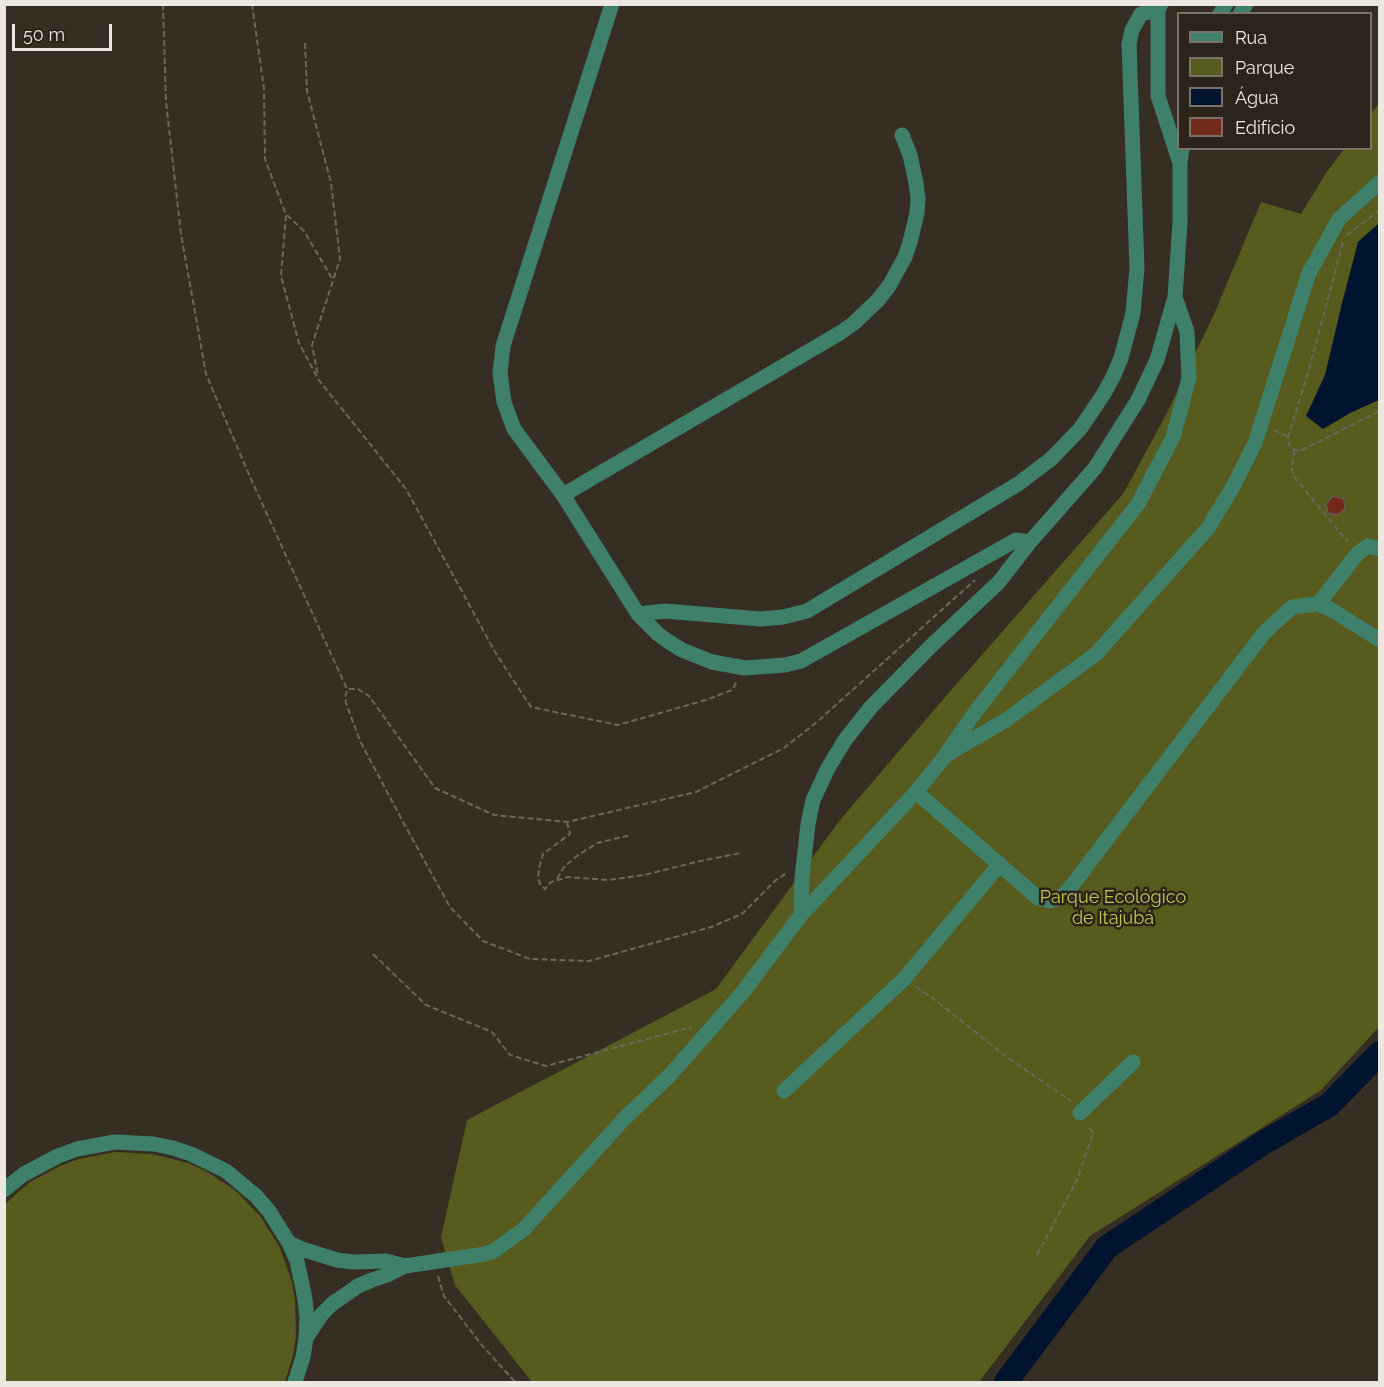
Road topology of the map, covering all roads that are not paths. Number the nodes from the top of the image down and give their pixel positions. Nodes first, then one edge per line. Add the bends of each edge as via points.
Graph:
1 (612, 4) edge
2 (1157, 6) edge
3 (902, 135) dead end
4 (1177, 146) edge
5 (1181, 156) edge
6 (1380, 182) edge
7 (1175, 297) junction
8 (563, 495) junction
9 (1030, 542) junction
10 (1380, 549) edge
11 (1318, 604) junction
12 (638, 614) junction
13 (1380, 640) edge
14 (946, 755) junction
15 (916, 792) junction
16 (1000, 864) junction
17 (801, 915) junction
18 (1133, 1062) dead end
19 (784, 1091) dead end
20 (1080, 1113) road end
21 (4, 1190) edge
22 (289, 1243) junction
23 (405, 1266) junction
24 (306, 1338) junction
25 (295, 1383) edge

1 - 8 street via 501,360 501,387 508,416
2 - 4 street via 1158,96
2 - 12 street via 1141,14 1129,44 1137,268 1133,313 1113,377 1080,429 1051,459 1018,484 807,611 761,619 665,611
3 - 8 street via 916,183 917,213 905,256 878,300 840,333
5 - 7 street
6 - 14 street via 1339,219 1310,273 1255,443 1208,528 1096,654 1006,720
7 - 9 street via 1157,360 1138,400 1095,468
7 - 14 street via 1186,332 1189,378 1173,437 1138,504
8 - 12 street
9 - 12 street via 1016,540 801,661 770,667 712,663 682,650
9 - 17 street via 999,582 871,707 845,740 813,800
10 - 11 street via 1368,546 1358,553
11 - 13 street
11 - 16 street via 1292,607 1264,633 1061,897 1050,901 1038,898
14 - 15 street
15 - 16 street
15 - 17 street
16 - 19 street via 904,979
17 - 23 street via 743,992 670,1075 624,1119 524,1229 494,1251
18 - 20 street
21 - 22 street via 41,1164 76,1149 115,1142 154,1144 191,1154 234,1177 269,1210
22 - 23 street via 338,1260 386,1261
22 - 24 street via 304,1289
23 - 24 street via 344,1294 322,1314
24 - 25 street

